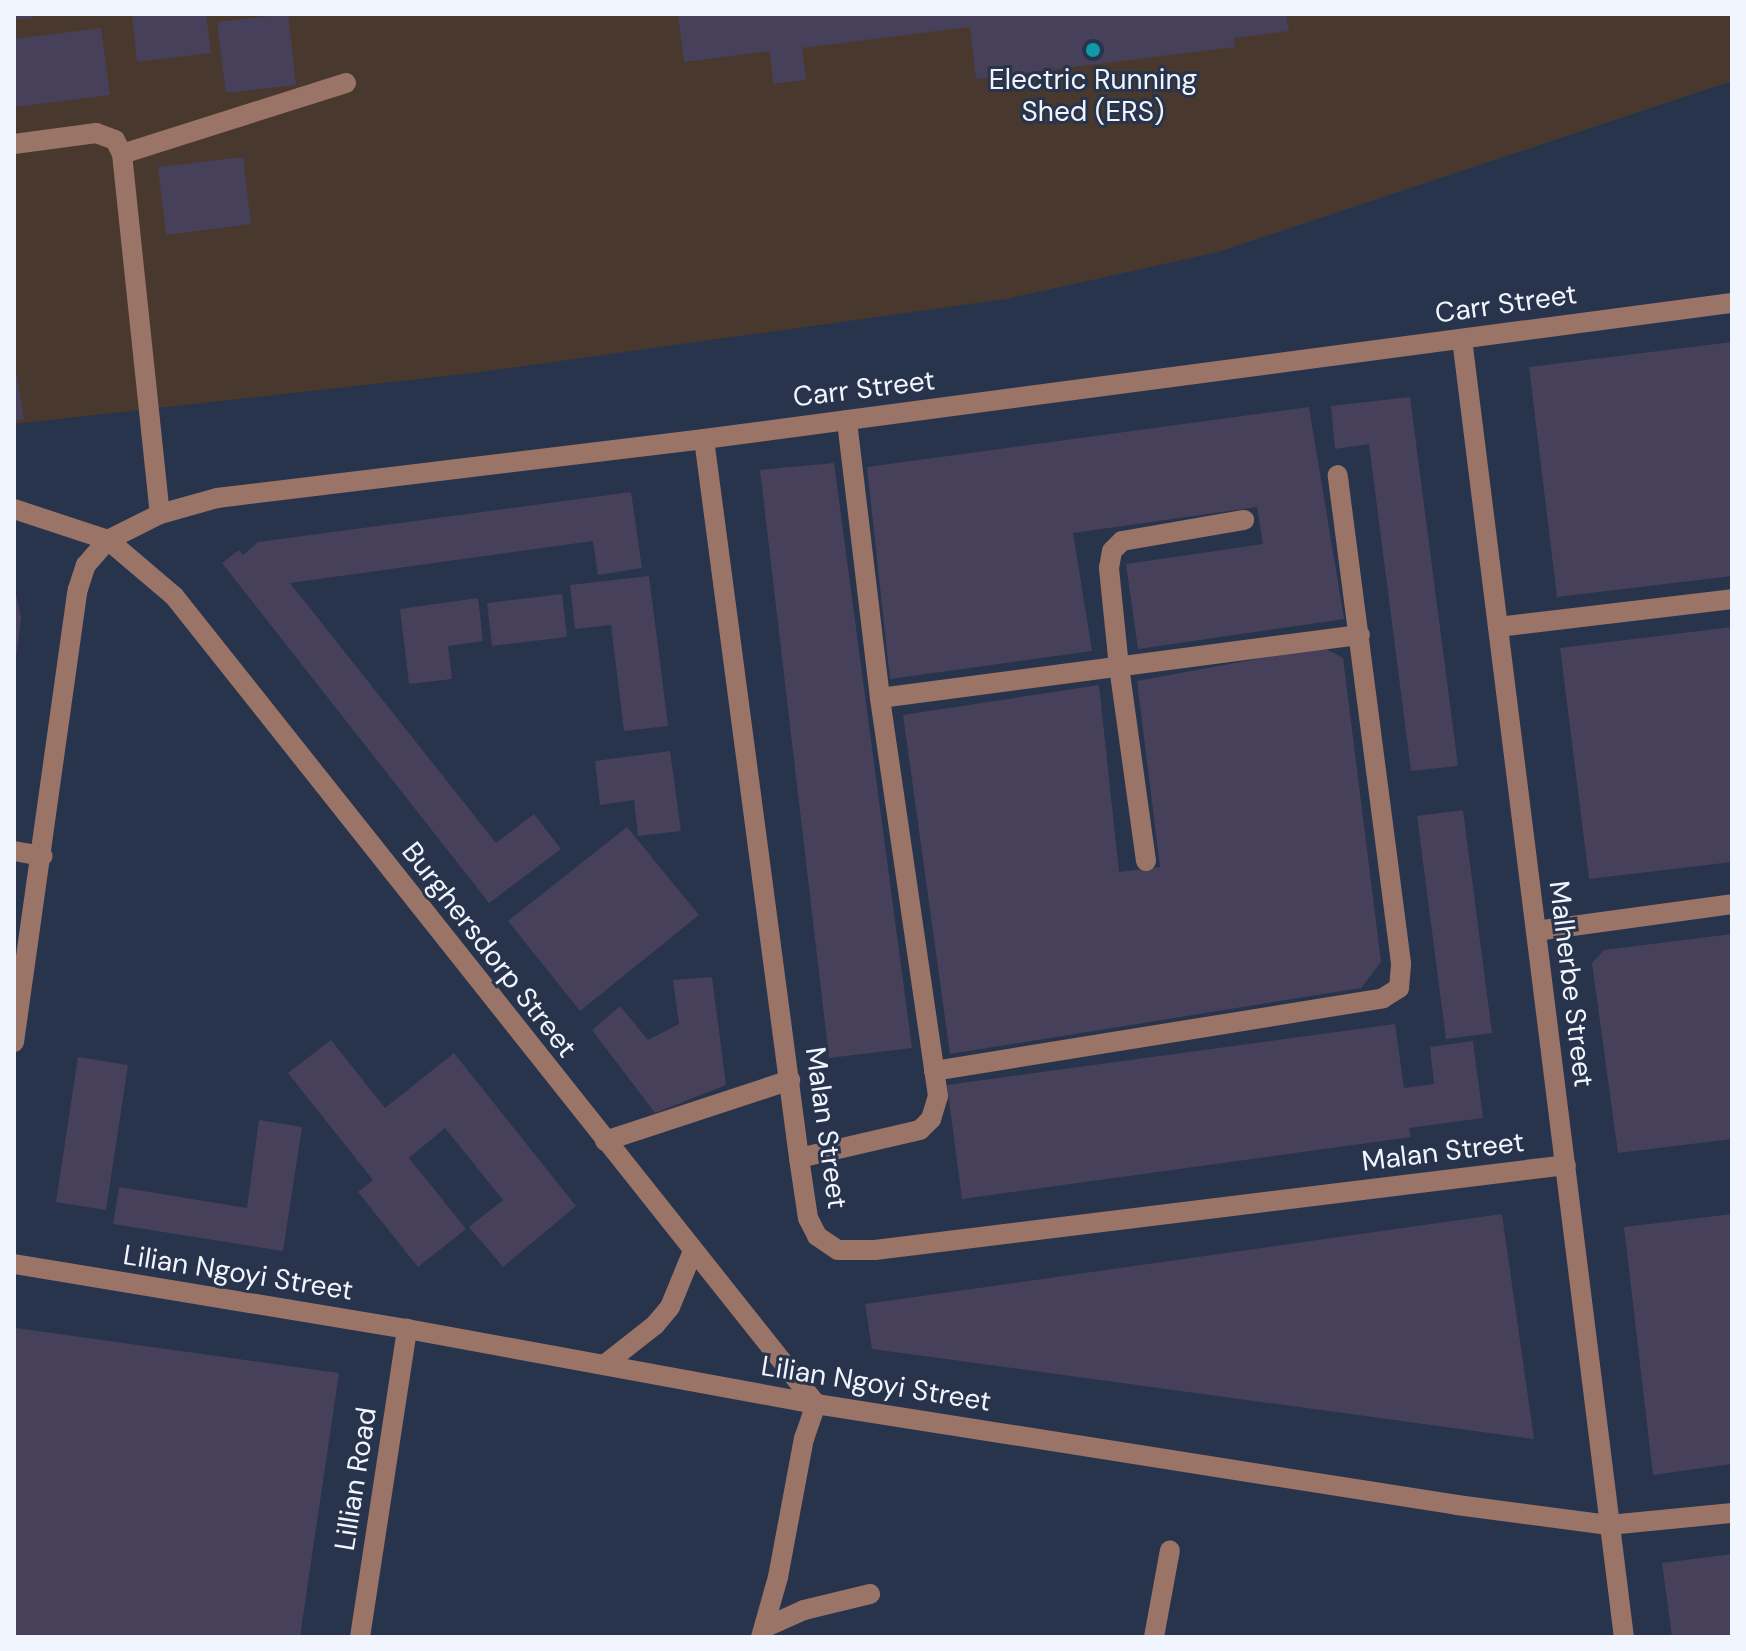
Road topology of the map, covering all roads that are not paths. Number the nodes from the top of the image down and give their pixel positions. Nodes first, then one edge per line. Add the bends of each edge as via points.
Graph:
1 (346, 83) dead end
2 (14, 144) edge
3 (122, 154) junction
4 (1732, 303) edge
5 (1462, 339) junction
6 (847, 420) junction
7 (704, 439) junction
8 (1338, 475) dead end
9 (14, 509) edge
10 (160, 514) junction
11 (1244, 520) dead end
12 (108, 540) junction
13 (1732, 599) edge
14 (1498, 627) junction
15 (1360, 635) junction
16 (1119, 667) junction
17 (880, 698) junction
18 (14, 851) edge
19 (43, 856) junction
20 (1146, 861) dead end
21 (1732, 904) edge
22 (1536, 931) junction
23 (14, 1042) edge
24 (934, 1071) junction
25 (790, 1080) junction
26 (605, 1141) junction
27 (799, 1158) junction
28 (1566, 1165) junction
29 (693, 1251) junction
30 (14, 1264) edge
31 (407, 1329) junction
32 (604, 1365) junction
33 (816, 1404) junction
34 (1732, 1513) edge
35 (1609, 1525) junction
36 (1170, 1550) dead end
37 (870, 1594) dead end
38 (763, 1632) edge
39 (360, 1637) edge
40 (1154, 1637) edge
41 (1624, 1637) edge

1 - 3 street
2 - 3 street via 96,133 115,140
3 - 10 street
4 - 5 street, Carr Street
5 - 6 street, Carr Street
5 - 14 street, Malherbe Street
6 - 7 street, Carr Street
6 - 17 street
7 - 10 street, Carr Street via 217,498
7 - 25 street, Malan Street
8 - 15 street
9 - 12 street
10 - 12 street, Carr Street
11 - 16 street via 1122,541 1112,551 1109,568
12 - 19 street via 86,565 78,589
12 - 26 street, Burghersdorp Street via 174,596
13 - 14 street
14 - 22 street, Malherbe Street
15 - 16 street
15 - 24 street via 1401,963 1399,988 1383,998
16 - 17 street
16 - 20 street
17 - 24 street
18 - 19 street
19 - 23 street
21 - 22 street
22 - 28 street, Malherbe Street
24 - 27 street via 938,1096 931,1119 920,1130
25 - 26 street
25 - 27 street, Malan Street
26 - 29 street, Burghersdorp Street
27 - 28 street, Malan Street via 808,1218 817,1236 838,1250 890,1249
28 - 35 street, Malherbe Street
29 - 32 street via 670,1307
29 - 33 street, Burghersdorp Street
30 - 31 street, Lilian Ngoyi Street
31 - 32 street, Lilian Ngoyi Street
31 - 39 street, Lillian Road
32 - 33 street, Lilian Ngoyi Street
33 - 35 street, Lilian Ngoyi Street
33 - 38 street
34 - 35 street, Lilian Ngoyi Street
35 - 41 street, Malherbe Street
36 - 40 street
37 - 38 street via 804,1610

